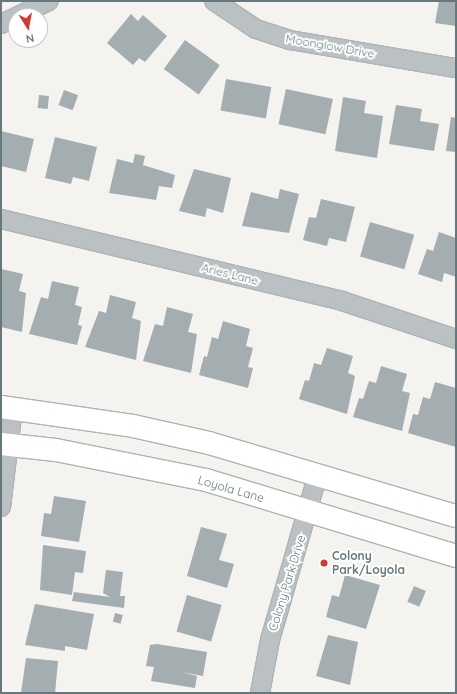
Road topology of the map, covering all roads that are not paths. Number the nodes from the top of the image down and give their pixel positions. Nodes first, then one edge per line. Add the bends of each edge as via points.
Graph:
1 (49, 1) edge
2 (214, 1) edge
3 (34, 8) edge
4 (456, 68) edge
5 (1, 219) edge
6 (456, 339) edge
7 (7, 407) edge
8 (5, 445) edge
9 (318, 474) junction
10 (1, 507) edge
11 (308, 512) junction
12 (456, 516) edge
13 (456, 556) edge
14 (260, 693) edge

1 - 3 street
2 - 4 street, Moonglow Drive via 256,29 290,40
5 - 6 street, Aries Lane via 342,301
7 - 8 street
7 - 9 main road via 133,426
8 - 10 street
8 - 11 main road, Loyola Lane via 56,450 198,479
9 - 11 street, Colony Park Drive
9 - 12 main road
11 - 13 main road, Loyola Lane
11 - 14 street, Colony Park Drive via 270,640

